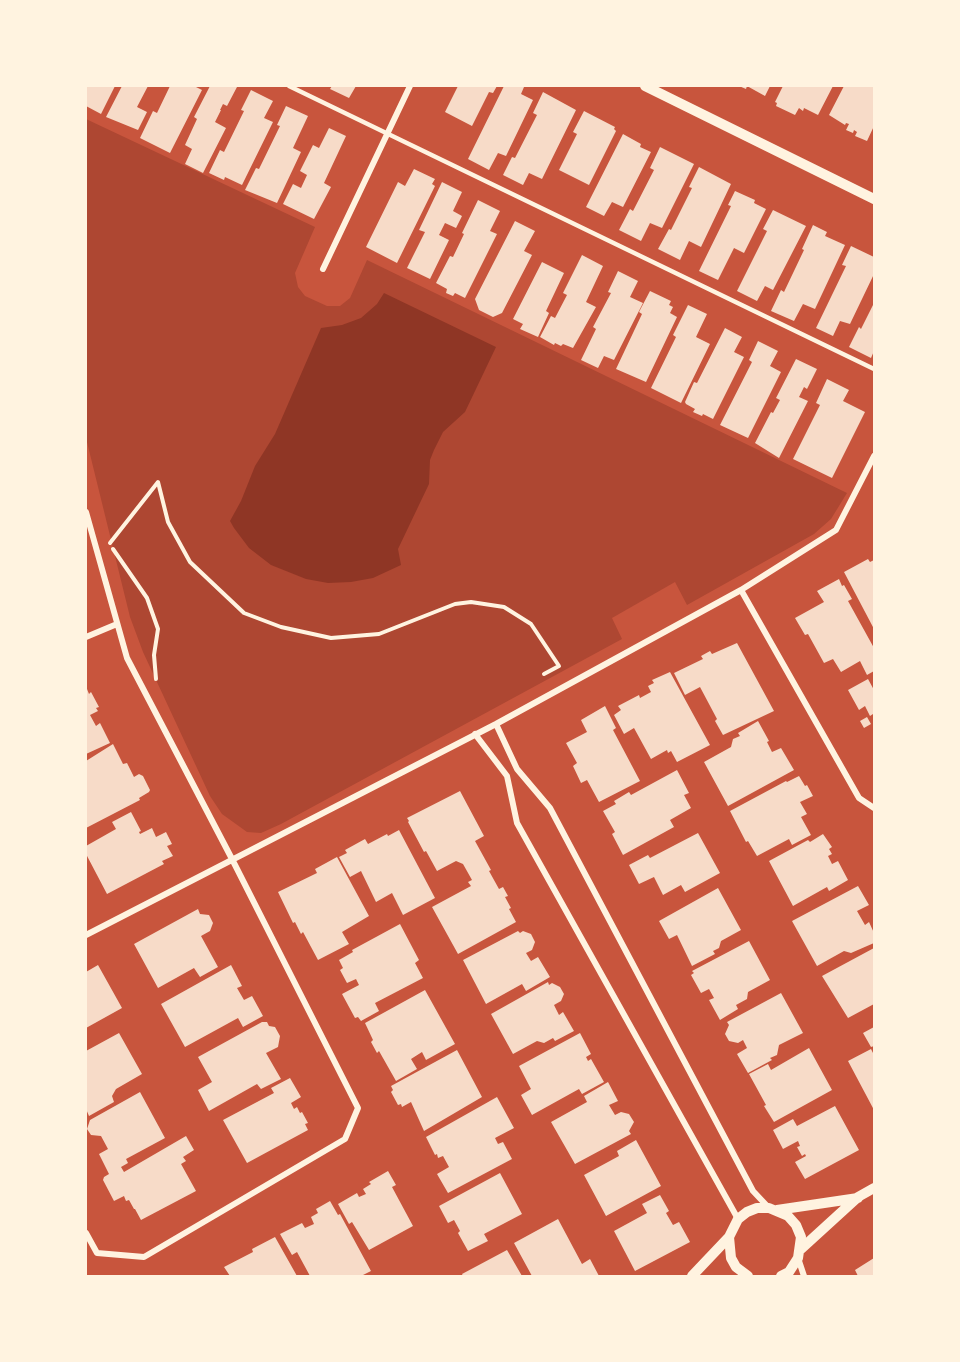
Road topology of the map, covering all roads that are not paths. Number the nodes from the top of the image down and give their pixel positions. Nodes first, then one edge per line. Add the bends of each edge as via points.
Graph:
1 (289, 86) edge
2 (410, 86) edge
3 (645, 86) edge
4 (388, 134) junction
5 (874, 199) edge
6 (323, 268) dead end
7 (874, 369) edge
8 (874, 456) edge
9 (86, 512) edge
10 (741, 590) junction
11 (117, 624) junction
12 (86, 636) edge
13 (496, 724) junction
14 (475, 734) junction
15 (874, 808) edge
16 (232, 859) junction
17 (86, 935) edge
18 (874, 1188) edge
19 (858, 1197) junction
20 (773, 1209) junction
21 (738, 1219) junction
22 (86, 1233) edge
23 (729, 1237) junction
24 (800, 1253) junction
25 (692, 1276) edge
26 (748, 1276) edge
27 (781, 1276) edge
28 (804, 1276) edge

1 - 4 lane
2 - 4 street
3 - 5 street
4 - 6 street
4 - 7 lane
8 - 10 street via 836,531
9 - 11 street
10 - 13 street
10 - 15 street via 859,798
11 - 12 street
11 - 16 street via 127,658
13 - 14 street
13 - 20 street via 517,769 550,808 753,1191
14 - 16 street
14 - 21 street via 507,776 517,823
16 - 17 street
16 - 22 street via 358,1108 345,1138 144,1257 97,1253
18 - 19 street
19 - 20 street
19 - 24 street
20 - 21 street via 758,1208
20 - 24 street via 796,1225 801,1237
21 - 23 street
23 - 25 street
23 - 26 street via 731,1258
24 - 27 street via 789,1272
24 - 28 street

